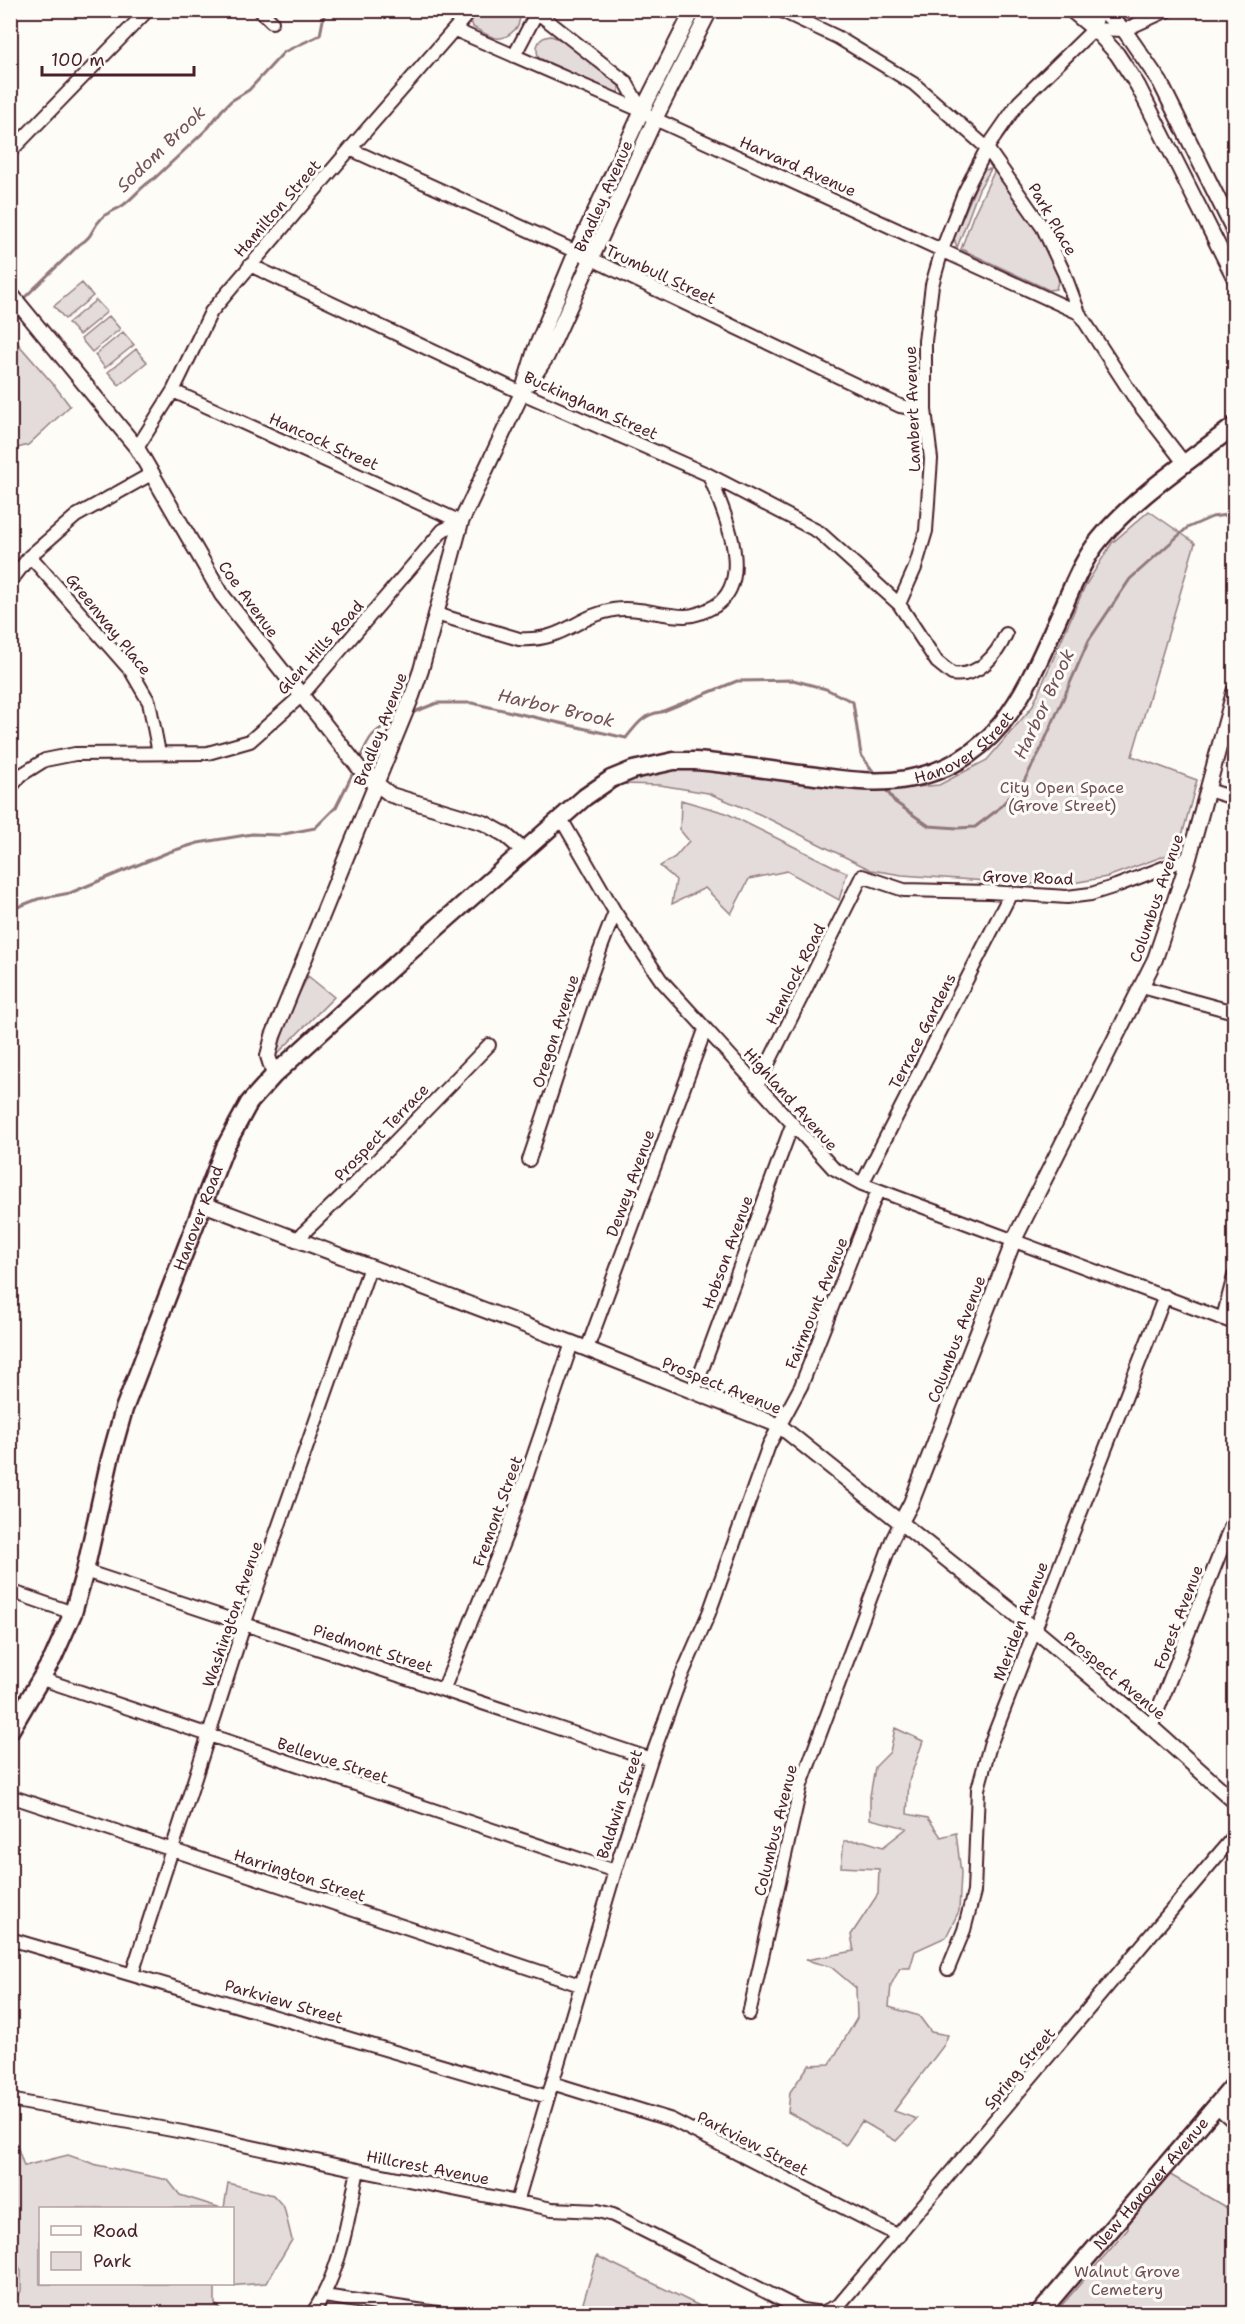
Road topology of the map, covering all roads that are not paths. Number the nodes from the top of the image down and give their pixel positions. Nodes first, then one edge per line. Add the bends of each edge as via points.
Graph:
1 (148, 10) edge
2 (260, 10) edge
3 (471, 10) edge
4 (693, 10) edge
5 (710, 10) edge
6 (780, 10) edge
7 (1071, 10) edge
8 (1100, 10) edge
9 (1168, 10) edge
10 (536, 11) edge
11 (272, 22) dead end
12 (1094, 29) junction
13 (454, 30) junction
14 (1124, 30) junction
15 (514, 56) junction
16 (642, 111) junction
17 (655, 119) junction
18 (987, 148) junction
19 (350, 149) junction
20 (10, 152) edge
21 (1208, 176) junction
22 (1187, 185) junction
23 (1234, 231) edge
24 (942, 250) junction
25 (576, 252) junction
26 (592, 260) junction
27 (250, 265) junction
28 (1234, 274) edge
29 (11, 293) edge
30 (1079, 313) junction
31 (173, 391) junction
32 (522, 393) junction
33 (925, 410) junction
34 (1234, 426) edge
35 (137, 448) junction
36 (1185, 464) junction
37 (153, 473) junction
38 (709, 476) junction
39 (461, 522) junction
40 (30, 556) junction
41 (10, 582) edge
42 (899, 604) junction
43 (436, 614) junction
44 (1006, 634) dead end
45 (1234, 692) edge
46 (302, 695) junction
47 (159, 753) junction
48 (376, 785) junction
49 (10, 788) edge
50 (1208, 790) junction
51 (1234, 798) edge
52 (560, 817) junction
53 (523, 850) junction
54 (1189, 858) junction
55 (862, 876) joint
56 (1011, 893) junction
57 (615, 912) junction
58 (1142, 987) junction
59 (1234, 1012) edge
60 (705, 1030) junction
61 (489, 1045) dead end
62 (274, 1075) junction
63 (757, 1086) junction
64 (792, 1125) junction
65 (529, 1160) dead end
66 (862, 1184) junction
67 (878, 1190) junction
68 (202, 1204) junction
69 (296, 1240) junction
70 (1014, 1240) junction
71 (370, 1267) junction
72 (1234, 1276) edge
73 (1165, 1296) junction
74 (1229, 1320) edge
75 (572, 1343) junction
76 (587, 1349) junction
77 (694, 1390) junction
78 (780, 1426) junction
79 (1234, 1518) edge
80 (901, 1522) junction
81 (85, 1571) junction
82 (10, 1591) edge
83 (73, 1613) junction
84 (245, 1623) junction
85 (1035, 1630) junction
86 (42, 1679) junction
87 (444, 1688) junction
88 (1151, 1726) junction
89 (10, 1731) edge
90 (208, 1736) junction
91 (651, 1759) junction
92 (10, 1796) edge
93 (1234, 1800) edge
94 (1234, 1836) edge
95 (172, 1850) junction
96 (615, 1871) junction
97 (10, 1939) edge
98 (948, 1969) dead end
99 (132, 1974) junction
100 (580, 1985) junction
101 (749, 2014) dead end
102 (552, 2083) junction
103 (1234, 2085) edge
104 (548, 2097) junction
105 (10, 2100) edge
106 (1216, 2106) junction
107 (1234, 2122) edge
108 (358, 2170) junction
109 (517, 2202) junction
110 (899, 2236) junction
111 (324, 2296) junction
112 (312, 2313) edge
113 (444, 2313) edge
114 (822, 2313) edge
115 (1039, 2313) edge

1 - 20 street
2 - 11 street
3 - 13 street, Hamilton Street
4 - 16 street, Bradley Avenue
5 - 17 street, Bradley Avenue
6 - 18 street, Park Place via 837,37 914,84
7 - 12 street
8 - 12 street
8 - 14 street
9 - 14 street
10 - 15 street
10 - 16 street, Harvard Avenue via 626,82
12 - 14 street
12 - 18 street, Lambert Avenue via 1019,102
12 - 22 street via 1138,86
13 - 15 street, Harvard Avenue
13 - 19 street, Hamilton Street
14 - 21 street via 1160,82
15 - 16 street, Harvard Avenue
16 - 17 street, Harvard Avenue
16 - 25 street, Bradley Avenue
17 - 24 street, Harvard Avenue
17 - 26 street, Bradley Avenue
18 - 24 street, Lambert Avenue
18 - 30 street, Park Place via 1043,228
19 - 25 street, Trumbull Street
19 - 27 street, Hamilton Street
21 - 22 street
21 - 23 street
22 - 28 street
24 - 30 street
24 - 33 street, Lambert Avenue via 932,285 926,341
25 - 26 street, Trumbull Street
25 - 32 street, Bradley Avenue via 535,350
26 - 32 street, Bradley Avenue via 548,356
26 - 33 street, Trumbull Street via 900,406
27 - 31 street, Hamilton Street via 211,312
27 - 32 street, Buckingham Street
29 - 35 street, Coe Avenue
30 - 36 street, Park Place via 1137,402
31 - 35 street, Hamilton Street
31 - 39 street, Hancock Street
32 - 38 street, Buckingham Street
32 - 39 street, Bradley Avenue
33 - 42 street, Lambert Avenue via 931,459 926,531
34 - 36 main road, Hanover Street
35 - 37 street, Coe Avenue
36 - 52 main road, Hanover Street via 1116,521 1098,541 1072,585 1021,697 998,730 969,755 909,779 868,782 719,762 652,764 611,779
37 - 40 street via 76,516
37 - 46 street, Coe Avenue via 222,595
38 - 42 street, Buckingham Street via 819,532
38 - 43 street via 728,527 735,567 730,590 710,609 686,616 608,611 545,639 531,640
39 - 43 street, Bradley Avenue
39 - 46 street, Glen Hills Road via 443,530
40 - 41 street
40 - 47 street, Greenway Place via 130,671 149,702
42 - 44 street, Buckingham Street via 937,662 952,674 967,674 981,666 997,652
43 - 48 street, Bradley Avenue via 421,670
45 - 50 street, Columbus Avenue
46 - 47 street, Glen Hills Road via 250,741 208,753
46 - 48 street, Coe Avenue
47 - 49 street, Glen Hills Road via 75,754 45,760 21,775
48 - 53 street, Coe Avenue via 397,798 484,823
48 - 62 street, Bradley Avenue via 273,1036 268,1056
50 - 51 street
50 - 54 street, Columbus Avenue
52 - 53 main road, Hanover Road
52 - 57 street, Highland Avenue
53 - 62 main road, Hanover Road
54 - 56 street, Grove Road via 1091,894 1067,897
54 - 58 street, Columbus Avenue via 1166,930
55 - 56 street, Grove Road via 904,890
55 - 63 street, Hemlock Road
56 - 66 street, Terrace Gardens
57 - 60 street, Highland Avenue via 645,958
57 - 65 street, Oregon Avenue via 587,982
58 - 59 street
58 - 70 street, Columbus Avenue
60 - 63 street, Highland Avenue
60 - 76 street, Dewey Avenue
61 - 69 street, Prospect Terrace
62 - 68 main road, Hanover Road via 241,1115
63 - 64 street, Highland Avenue
64 - 66 street, Highland Avenue via 833,1168
64 - 77 street, Hobson Avenue
66 - 67 street, Highland Avenue
67 - 70 street, Highland Avenue
67 - 78 street, Fairmount Avenue via 801,1386
68 - 69 street, Prospect Avenue
68 - 81 main road, Hanover Road via 124,1409
69 - 71 street, Prospect Avenue
70 - 73 street, Highland Avenue
70 - 80 street, Columbus Avenue
71 - 75 street, Prospect Avenue
71 - 84 street, Washington Avenue
72 - 74 street
73 - 74 street, Highland Avenue
73 - 85 street, Meriden Avenue
75 - 76 street, Prospect Avenue
75 - 87 street, Fremont Street via 507,1533
76 - 77 street, Prospect Avenue
77 - 78 street, Prospect Avenue
78 - 80 street, Prospect Avenue
78 - 91 street, Baldwin Street via 762,1464
79 - 88 street, Forest Avenue
80 - 85 street, Prospect Avenue
80 - 101 street, Columbus Avenue via 801,1785
81 - 83 main road, Hanover Road
81 - 84 street, Piedmont Street
82 - 83 street
83 - 86 main road, Hanover Road
84 - 87 street, Piedmont Street
84 - 90 street, Washington Avenue
85 - 88 street, Prospect Avenue
85 - 98 street, Meriden Avenue via 984,1765 978,1789 974,1892
86 - 89 main road, Hanover Road
86 - 90 street, Bellevue Street
87 - 91 street, Piedmont Street
88 - 93 street, Prospect Avenue
90 - 95 street, Washington Avenue
90 - 96 street, Bellevue Street
91 - 96 street, Baldwin Street
92 - 95 street, Harrington Street
94 - 110 street, Spring Street
95 - 99 street, Washington Avenue
95 - 100 street, Harrington Street
96 - 100 street, Baldwin Street
97 - 99 street, Parkview Street
99 - 104 street, Parkview Street
100 - 102 street, Baldwin Street
102 - 104 street, Baldwin Street
102 - 110 street, Parkview Street via 672,2120
103 - 106 main road, New Hanover Avenue
104 - 109 street, Baldwin Street
105 - 108 street, Hillcrest Avenue
106 - 107 street, New Hanover Avenue
106 - 115 main road, New Hanover Avenue
108 - 109 street, Hillcrest Avenue
108 - 111 street via 337,2266
109 - 114 street, Hillcrest Avenue via 613,2215 802,2310
110 - 114 street, Spring Street via 839,2305
111 - 112 street
111 - 113 street

